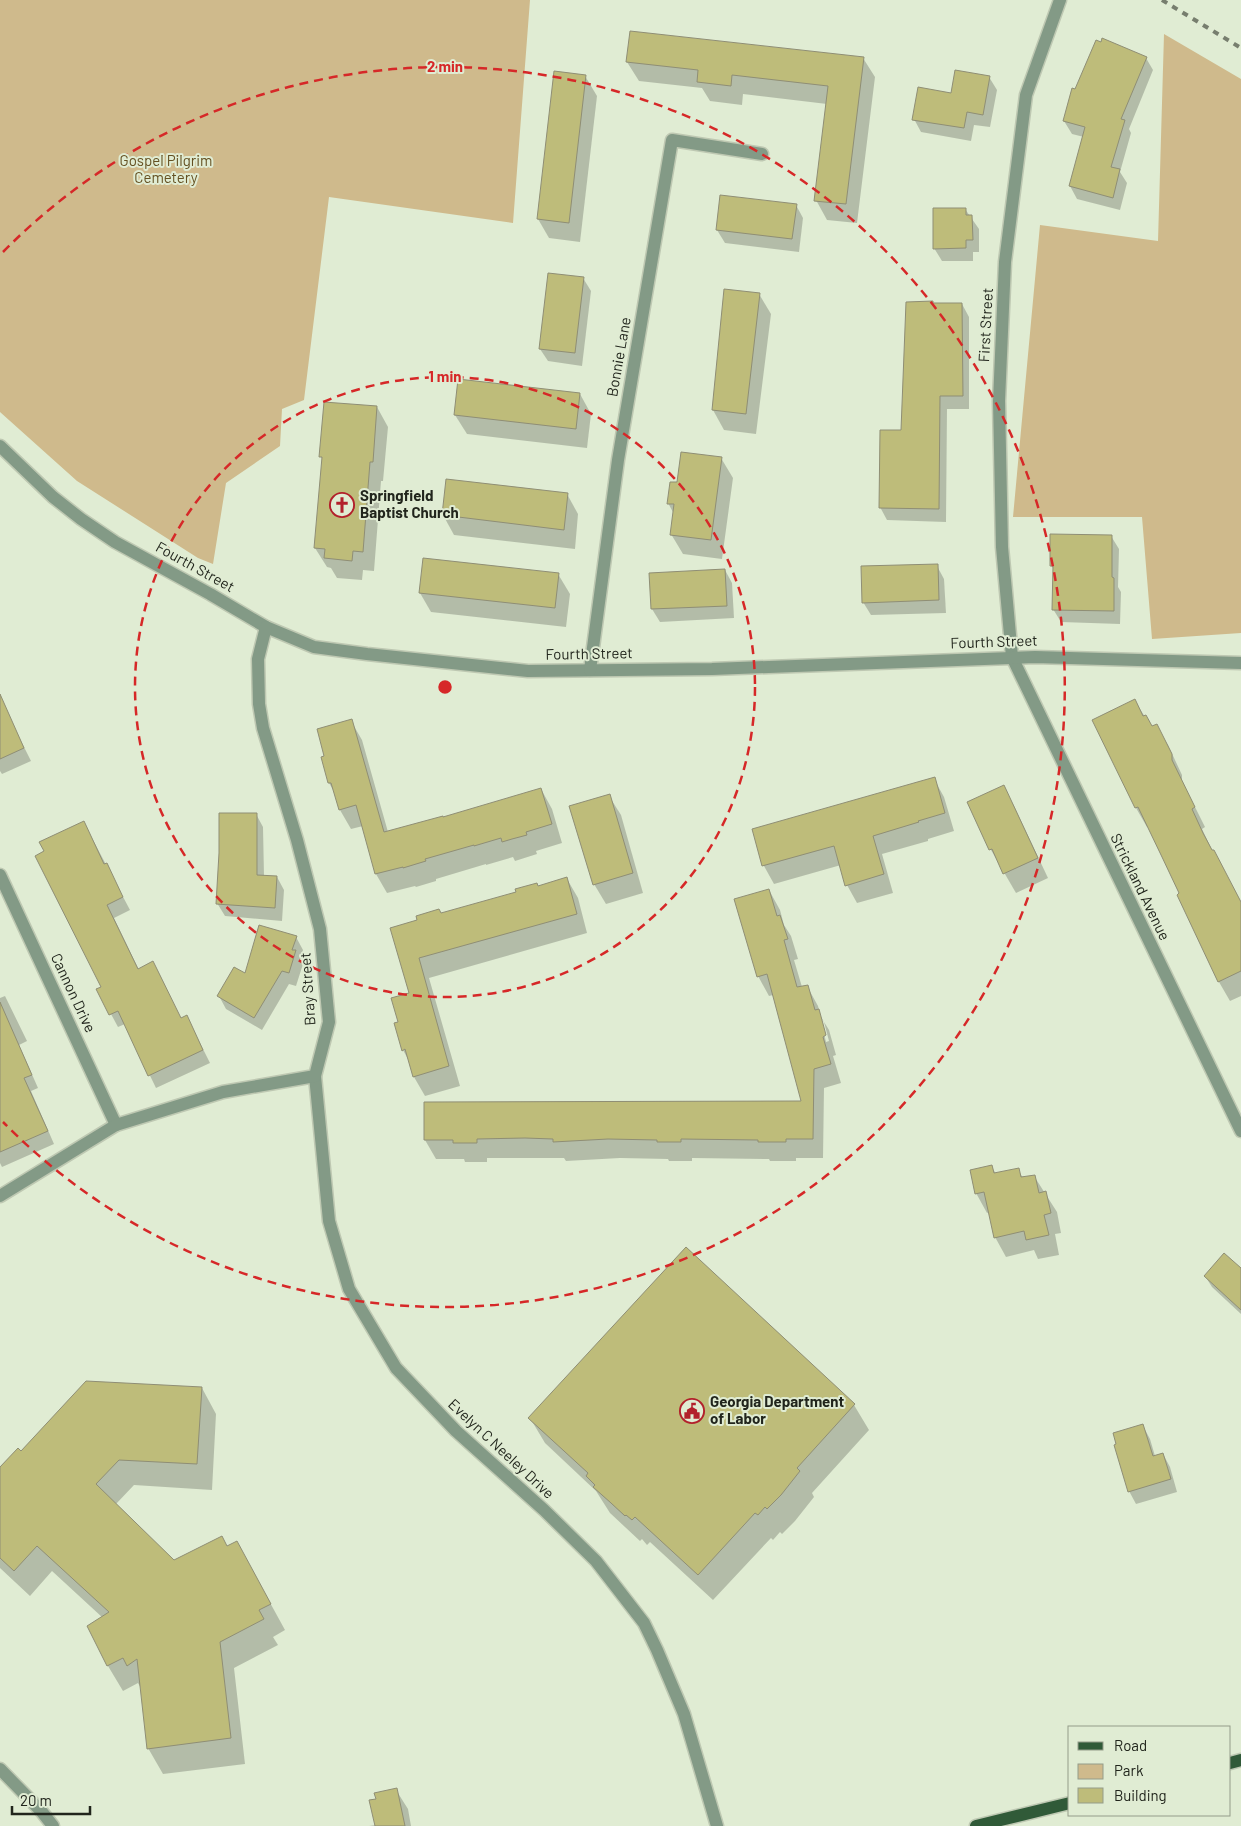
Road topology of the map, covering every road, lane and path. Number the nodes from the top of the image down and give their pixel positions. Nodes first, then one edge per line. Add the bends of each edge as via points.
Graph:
1 (1060, 0) edge
2 (762, 154) dead end
3 (0, 446) edge
4 (266, 626) junction
5 (1012, 657) junction
6 (1241, 663) edge
7 (590, 670) junction
8 (0, 875) edge
9 (315, 1076) junction
10 (116, 1125) junction
11 (1241, 1131) edge
12 (0, 1196) edge
13 (0, 1769) edge
14 (1068, 1803) edge
15 (53, 1826) edge
16 (716, 1826) edge
17 (976, 1826) edge

1 - 5 street, First Street via 1026,95 1006,262 999,420 1002,547
2 - 7 street, Bonnie Lane via 672,140 618,460
3 - 4 street, Fourth Street via 81,519 115,542
4 - 7 street, Fourth Street via 314,647 528,671
4 - 9 street, Bray Street via 258,659 263,728 320,929 329,1022
5 - 6 street, Fourth Street
5 - 7 street, Fourth Street via 712,669
5 - 11 street, Strickland Avenue
8 - 10 street, Cannon Drive
9 - 10 street via 223,1092
9 - 16 street, Evelyn C Neeley Drive via 329,1222 349,1290 396,1368 456,1431 596,1561 644,1623 684,1714
10 - 12 street
13 - 15 street
14 - 17 main road

